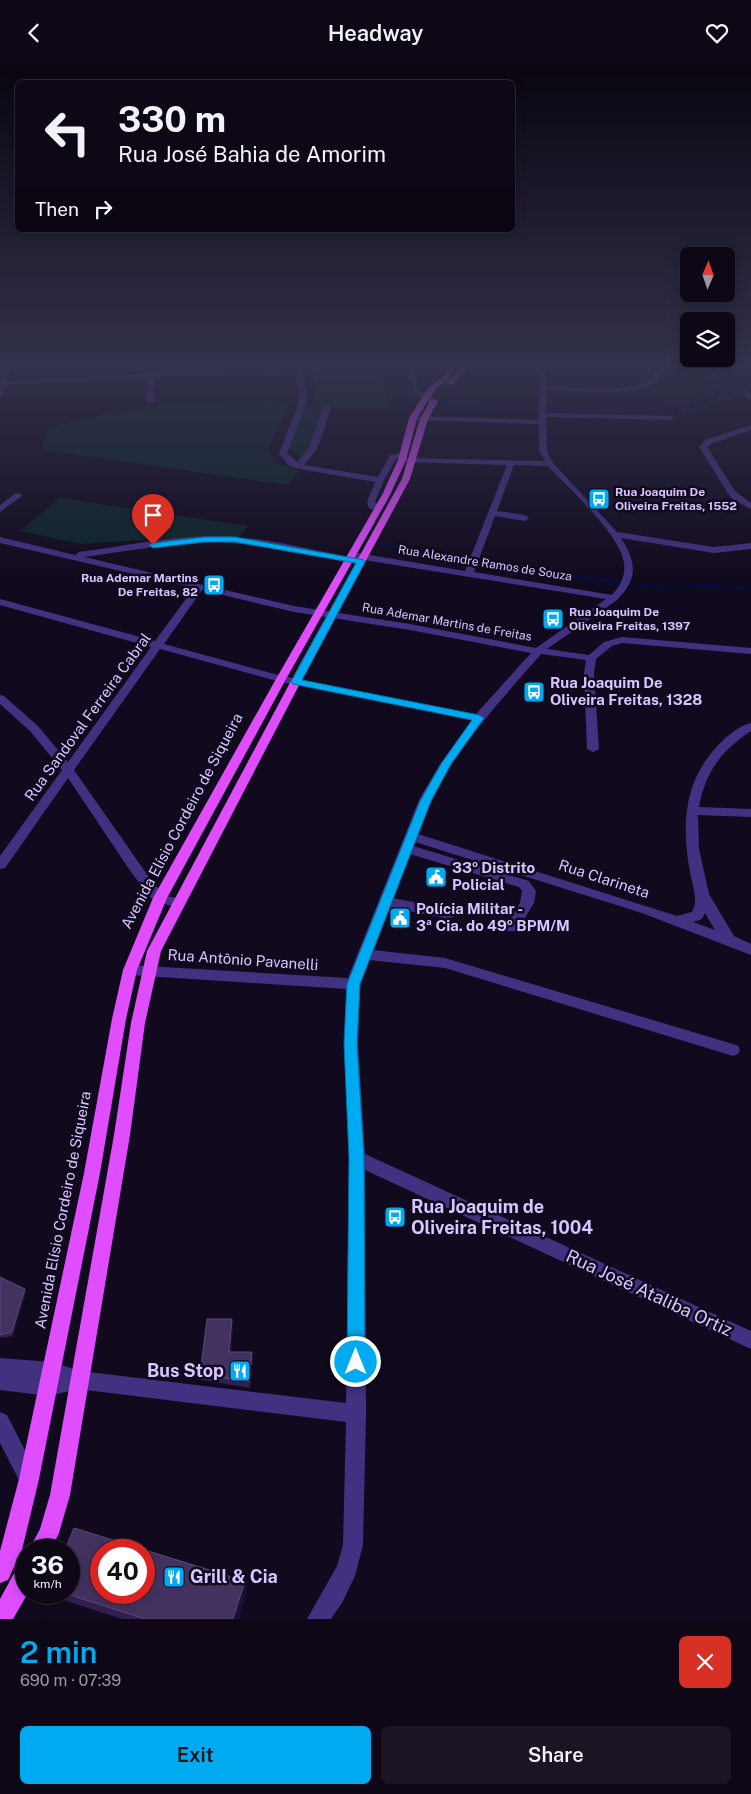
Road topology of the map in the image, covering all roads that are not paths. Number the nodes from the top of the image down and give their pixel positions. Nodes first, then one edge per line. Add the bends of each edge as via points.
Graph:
1 (289, 438) edge
2 (317, 438) edge
3 (413, 438) edge
4 (543, 438) edge
5 (721, 438) edge
6 (406, 458) junction
7 (511, 464) junction
8 (550, 464) junction
9 (298, 466) junction
10 (380, 480) junction
11 (19, 495) dead end
12 (751, 507) edge
13 (378, 508) junction
14 (0, 509) edge
15 (492, 513) junction
16 (525, 518) dead end
17 (614, 534) junction
18 (0, 540) edge
19 (12, 544) junction
20 (751, 546) edge
21 (0, 547) edge
22 (98, 553) junction
23 (70, 556) junction
24 (357, 558) junction
25 (87, 560) junction
26 (470, 570) junction
27 (200, 586) junction
28 (616, 595) junction
29 (0, 602) edge
30 (325, 615) junction
31 (158, 645) junction
32 (538, 651) junction
33 (751, 651) edge
34 (591, 658) junction
35 (281, 679) junction
36 (296, 682) junction
37 (0, 698) edge
38 (479, 718) junction
39 (751, 726) edge
40 (593, 749) dead end
41 (69, 769) junction
42 (692, 811) junction
43 (751, 813) edge
44 (408, 842) junction
45 (0, 865) edge
46 (702, 895) junction
47 (160, 898) junction
48 (385, 901) junction
49 (178, 902) junction
50 (448, 914) dead end
51 (676, 920) junction
52 (512, 928) dead end
53 (730, 940) junction
54 (751, 950) edge
55 (364, 955) junction
56 (130, 970) junction
57 (148, 970) junction
58 (353, 984) junction
59 (733, 1050) dead end
60 (357, 1158) junction
61 (751, 1340) edge
62 (0, 1367) edge
63 (51, 1378) junction
64 (80, 1380) junction
65 (0, 1381) edge
66 (356, 1414) junction
67 (0, 1422) edge
68 (29, 1479) junction
69 (45, 1539) edge
70 (6, 1547) edge
71 (0, 1572) edge
72 (15, 1594) edge
73 (1, 1619) edge
74 (318, 1619) edge

1 - 9 street via 283,453
2 - 9 street via 313,449
3 - 6 main road, Avenida Elísio Cordeiro de Siqueira
4 - 8 street via 543,451
5 - 12 street via 703,447 736,498
6 - 7 street
6 - 10 street via 393,457
6 - 13 main road, Avenida Elísio Cordeiro de Siqueira
6 - 24 main road, Avenida Elísio Cordeiro de Siqueira via 406,479
7 - 8 street
7 - 15 street
8 - 17 street
9 - 10 street
10 - 13 street via 371,502
11 - 14 street
13 - 24 main road, Avenida Elísio Cordeiro de Siqueira
15 - 16 street
15 - 26 street
17 - 20 street via 714,550
17 - 28 street via 628,560 628,577
18 - 19 street, Rua Ademar Martins de Freitas
19 - 21 street
19 - 23 street, Rua Ademar Martins de Freitas
22 - 23 street, Rua Alexandre Ramos de Souza
22 - 24 street, Rua Alexandre Ramos de Souza via 218,539
22 - 25 street
23 - 25 street, Rua Ademar Martins de Freitas
24 - 26 street, Rua Alexandre Ramos de Souza
24 - 30 main road, Avenida Elísio Cordeiro de Siqueira
25 - 27 street, Rua Ademar Martins de Freitas
26 - 28 street, Rua Alexandre Ramos de Souza
27 - 30 street, Rua Ademar Martins de Freitas
27 - 31 street, Rua Sandoval Ferreira Cabral
28 - 32 street
29 - 31 street
30 - 32 street, Rua Ademar Martins de Freitas
30 - 35 main road, Avenida Elísio Cordeiro de Siqueira
30 - 36 main road, Avenida Elísio Cordeiro de Siqueira
31 - 35 street
31 - 41 street, Rua Sandoval Ferreira Cabral
32 - 34 street, Rua Ademar Martins de Freitas
32 - 38 street
33 - 34 street via 622,640 608,644
34 - 40 street
35 - 36 street
35 - 47 main road, Avenida Elísio Cordeiro de Siqueira
36 - 38 street
36 - 49 main road, Avenida Elísio Cordeiro de Siqueira
37 - 41 street via 42,735
38 - 44 street via 434,782
39 - 42 street via 715,753 696,790
41 - 45 street, Rua Sandoval Ferreira Cabral
41 - 47 street
42 - 43 street
42 - 46 street via 696,871
44 - 48 street
44 - 51 street, Rua Clarineta via 622,901
44 - 52 street via 524,885 529,891 527,903
46 - 51 street via 697,916
46 - 53 street
47 - 49 street
47 - 56 main road, Avenida Elísio Cordeiro de Siqueira
48 - 50 street
48 - 55 street
49 - 57 main road, Avenida Elísio Cordeiro de Siqueira
51 - 53 street, Rua Clarineta
53 - 54 street, Rua Clarineta
55 - 58 street
55 - 59 street via 445,963
56 - 57 street, Rua Antônio Pavanelli
56 - 63 main road, Avenida Elísio Cordeiro de Siqueira
57 - 58 street, Rua Antônio Pavanelli
57 - 64 main road, Avenida Elísio Cordeiro de Siqueira
58 - 60 street via 351,1044
60 - 61 street, Rua José Ataliba Ortiz
60 - 66 street
62 - 63 street
63 - 64 street
63 - 65 street
63 - 68 main road, Avenida Elísio Cordeiro de Siqueira
64 - 66 street
64 - 69 main road, Avenida Elísio Cordeiro de Siqueira via 60,1495
66 - 74 street via 353,1545 347,1568
67 - 68 street
68 - 70 main road, Avenida Elísio Cordeiro de Siqueira
70 - 71 main road, Avenida Elísio Cordeiro de Siqueira
72 - 73 main road

